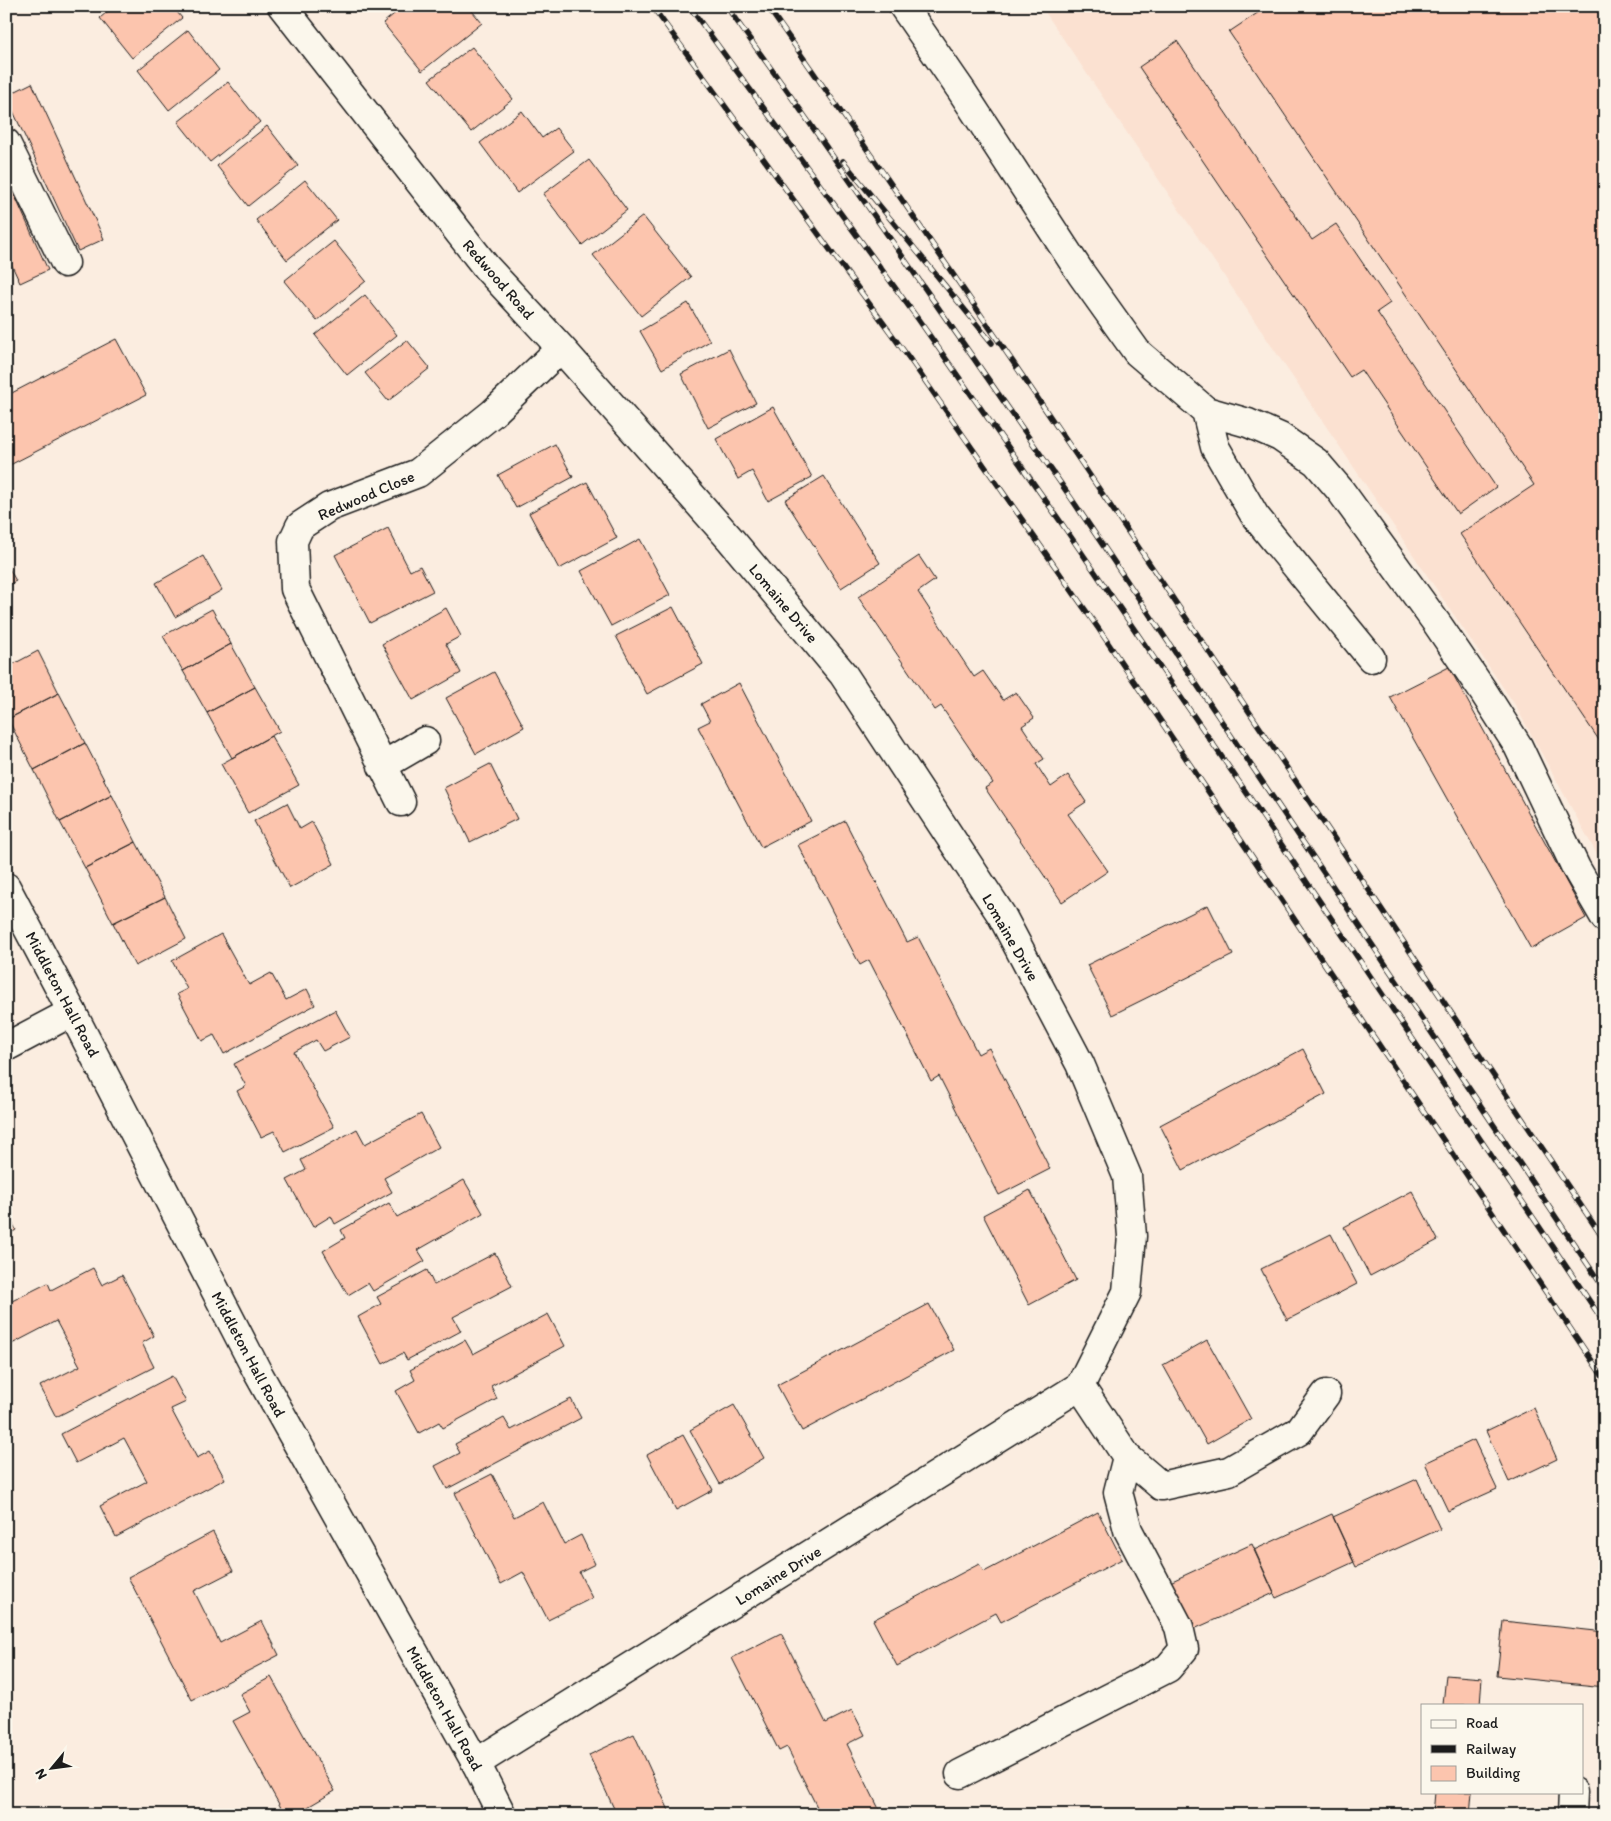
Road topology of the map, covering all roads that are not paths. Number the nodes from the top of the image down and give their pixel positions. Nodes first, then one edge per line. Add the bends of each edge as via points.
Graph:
1 (282, 6) edge
2 (903, 6) edge
3 (6, 144) edge
4 (65, 264) dead end
5 (561, 348) junction
6 (1206, 411) junction
7 (731, 540) joint
8 (1371, 658) dead end
9 (425, 740) dead end
10 (382, 766) junction
11 (401, 802) dead end
12 (6, 887) edge
13 (1605, 918) edge
14 (72, 1012) junction
15 (6, 1047) edge
16 (1080, 1386) junction
17 (1326, 1394) dead end
18 (1127, 1457) junction
19 (476, 1764) junction
20 (960, 1774) dead end
21 (1573, 1794) edge
22 (502, 1815) edge
23 (1572, 1815) edge

1 - 5 street, Redwood Road via 486,267
2 - 6 street via 1137,352
3 - 4 street
5 - 7 street, Redwood Road
5 - 10 street, Redwood Close via 493,413 418,473 330,508 300,526 293,541 295,589
6 - 8 street via 1215,446 1255,516
6 - 13 street via 1248,423 1280,437 1316,462 1340,490 1438,625 1518,746 1576,868
7 - 16 street, Lomaine Drive via 843,674 1002,916 1080,1064 1127,1176 1132,1236 1127,1292
9 - 10 street
10 - 11 street, Redwood Close
12 - 14 street, Middleton Hall Road
14 - 15 street
14 - 19 street, Middleton Hall Road via 258,1373
16 - 18 street
16 - 19 street, Lomaine Drive
17 - 18 street via 1298,1431 1229,1471 1161,1486
18 - 20 street via 1118,1492 1128,1530 1179,1627 1184,1649 1168,1668
19 - 22 street, Middleton Hall Road
21 - 23 street

